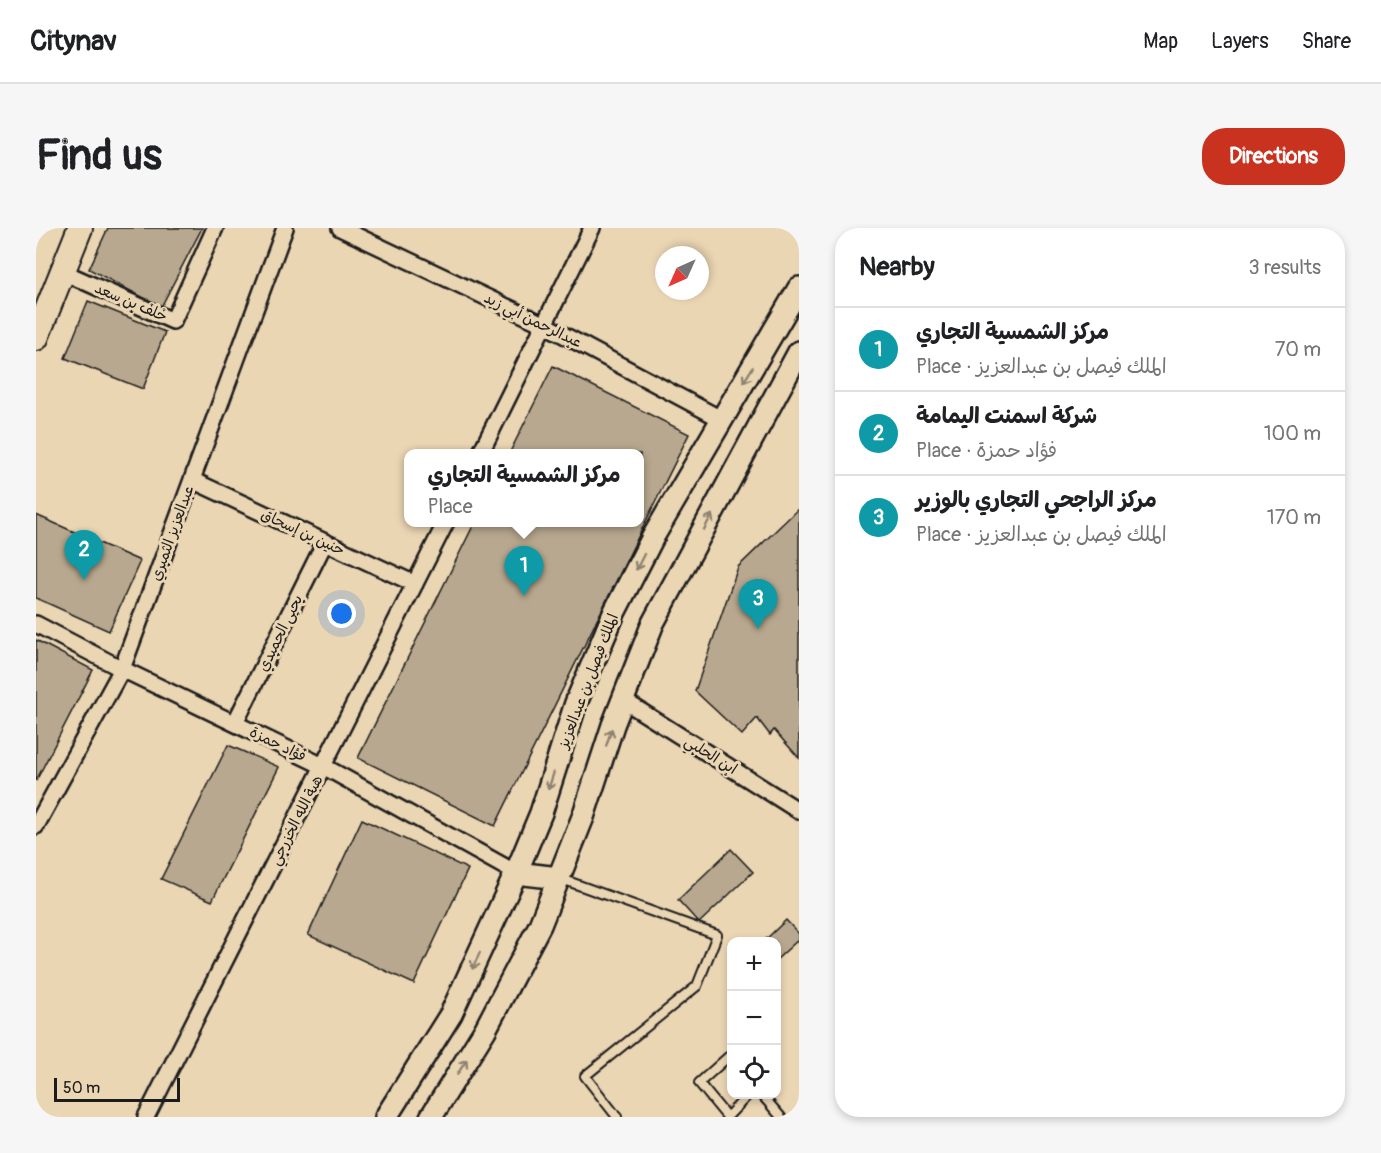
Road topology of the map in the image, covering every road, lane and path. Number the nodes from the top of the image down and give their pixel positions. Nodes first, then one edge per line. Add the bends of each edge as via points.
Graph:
1 (80, 228) edge
2 (215, 228) edge
3 (285, 228) edge
4 (340, 228) edge
5 (592, 228) edge
6 (63, 272) junction
7 (799, 288) edge
8 (545, 325) junction
9 (36, 338) edge
10 (770, 339) junction
11 (798, 353) edge
12 (721, 419) junction
13 (482, 449) edge
14 (192, 480) junction
15 (444, 527) edge
16 (325, 542) junction
17 (415, 584) junction
18 (36, 624) edge
19 (122, 669) junction
20 (623, 700) junction
21 (235, 723) junction
22 (323, 766) junction
23 (799, 811) edge
24 (36, 826) edge
25 (516, 873) junction
26 (559, 878) junction
27 (727, 1058) edge
28 (745, 1099) edge
29 (765, 1099) edge
30 (146, 1117) edge
31 (386, 1117) edge
32 (431, 1117) edge
33 (617, 1117) edge
34 (781, 1117) edge

1 - 6 main road
2 - 6 street, خلف بن سعد via 173,321
3 - 14 street, عبدالعزيز الثميري
4 - 8 street, عبدالرحمن أبي زيد
5 - 8 street
6 - 9 main road
7 - 10 street, الملك فيصل بن عبدالعزيز
8 - 12 street, عبدالرحمن أبي زيد
8 - 13 street
10 - 11 street via 786,341
10 -> 12 street, الملك فيصل بن عبدالعزيز
20 -> 11 street via 653,623
12 -> 25 street, الملك فيصل بن عبدالعزيز via 615,611 576,703 541,813
14 - 16 street, حنين بن إسحاق
14 - 19 street, عبدالعزيز الثميري
15 - 17 street, هبة الله الخزرجي
16 - 17 street, حنين بن إسحاق
16 - 21 street, يحيى الحميدي
17 - 22 street, هبة الله الخزرجي
18 - 19 street, فؤاد حمزة
19 - 21 street, فؤاد حمزة
19 - 24 street, عبدالعزيز الثميري
20 - 23 street, ابن الحلبي
26 -> 20 street
21 - 22 street, فؤاد حمزة
22 - 25 street, فؤاد حمزة
22 - 30 street, هبة الله الخزرجي
25 - 26 street
25 -> 31 street, الملك فيصل بن عبدالعزيز via 451,1014
32 -> 26 street via 485,1030 540,925
26 - 33 lane via 717,935 697,986 585,1076
27 - 28 lane via 699,1083 727,1117
29 - 34 lane

